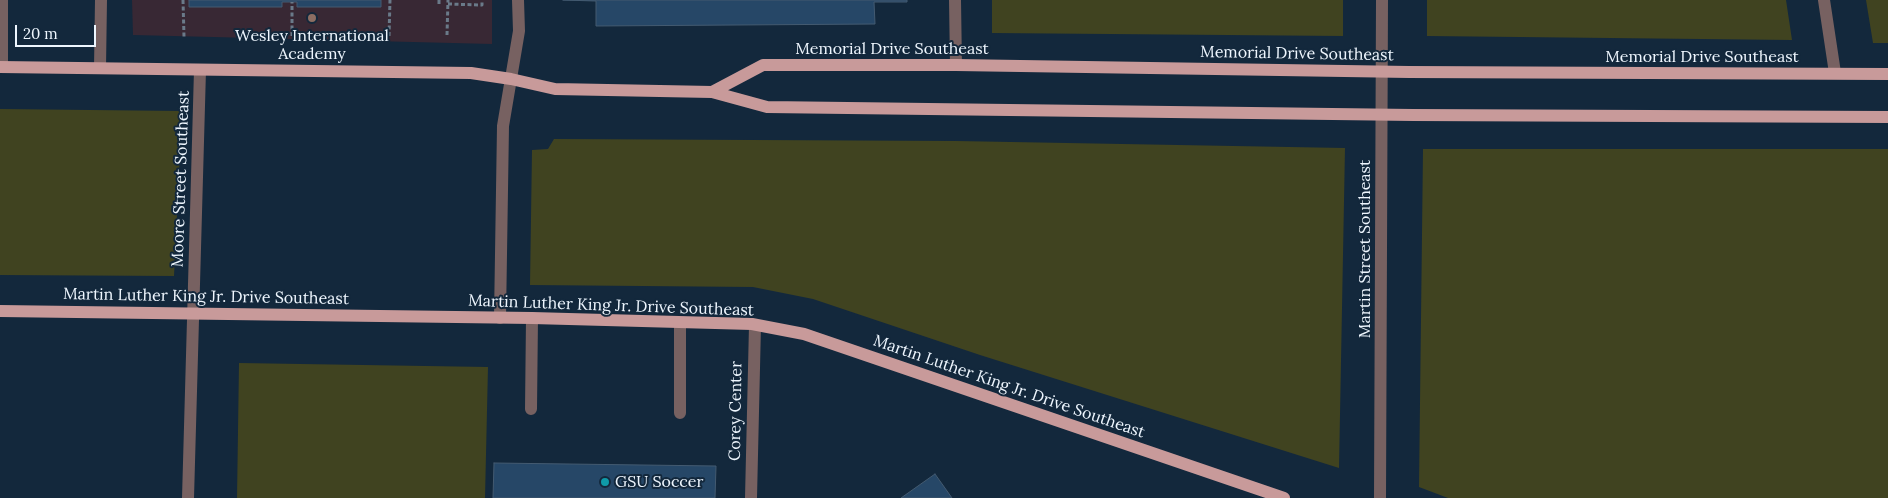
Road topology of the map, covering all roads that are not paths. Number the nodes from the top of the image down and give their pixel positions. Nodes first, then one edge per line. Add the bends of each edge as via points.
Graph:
1 (2, 0) edge
2 (101, 0) edge
3 (518, 0) edge
4 (955, 0) edge
5 (1382, 0) edge
6 (1824, 0) edge
7 (1, 17) edge
8 (956, 65) junction
9 (1, 67) edge
10 (100, 68) junction
11 (200, 70) junction
12 (1381, 72) junction
13 (1835, 74) junction
14 (1888, 74) edge
15 (511, 79) junction
16 (712, 92) junction
17 (1382, 115) junction
18 (1888, 117) edge
19 (0, 311) edge
20 (193, 314) junction
21 (500, 318) junction
22 (532, 318) junction
23 (680, 322) junction
24 (754, 325) junction
25 (531, 409) dead end
26 (680, 413) dead end
27 (188, 498) edge
28 (751, 498) edge
29 (1282, 498) edge
30 (1380, 498) edge

1 - 7 street
2 - 10 street
3 - 15 street via 519,31
4 - 8 street
5 - 12 street, Martin Street Southeast
6 - 13 street
7 - 9 street
8 - 12 main road, Memorial Drive Southeast
8 - 16 main road, Memorial Drive Southeast via 763,65
9 - 10 main road, Memorial Drive Southeast
10 - 11 main road, Memorial Drive Southeast
11 - 15 main road, Memorial Drive Southeast via 471,73
11 - 20 street, Moore Street Southeast
12 - 13 main road, Memorial Drive Southeast
12 - 17 street, Martin Street Southeast
13 - 14 main road, Memorial Drive Southeast
15 - 16 main road, Memorial Drive Southeast via 555,89
15 - 21 street via 503,126
16 - 17 main road, Memorial Drive Southeast via 767,107
17 - 18 main road, Memorial Drive Southeast
17 - 30 street, Martin Street Southeast
19 - 20 main road, Martin Luther King Jr. Drive Southeast
20 - 21 main road, Martin Luther King Jr. Drive Southeast
20 - 27 street, Moore Street Southeast
21 - 22 main road, Martin Luther King Jr. Drive Southeast
22 - 23 main road, Martin Luther King Jr. Drive Southeast
22 - 25 street
23 - 24 main road, Martin Luther King Jr. Drive Southeast
23 - 26 street
24 - 28 street, Corey Center
24 - 29 main road, Martin Luther King Jr. Drive Southeast via 804,334

